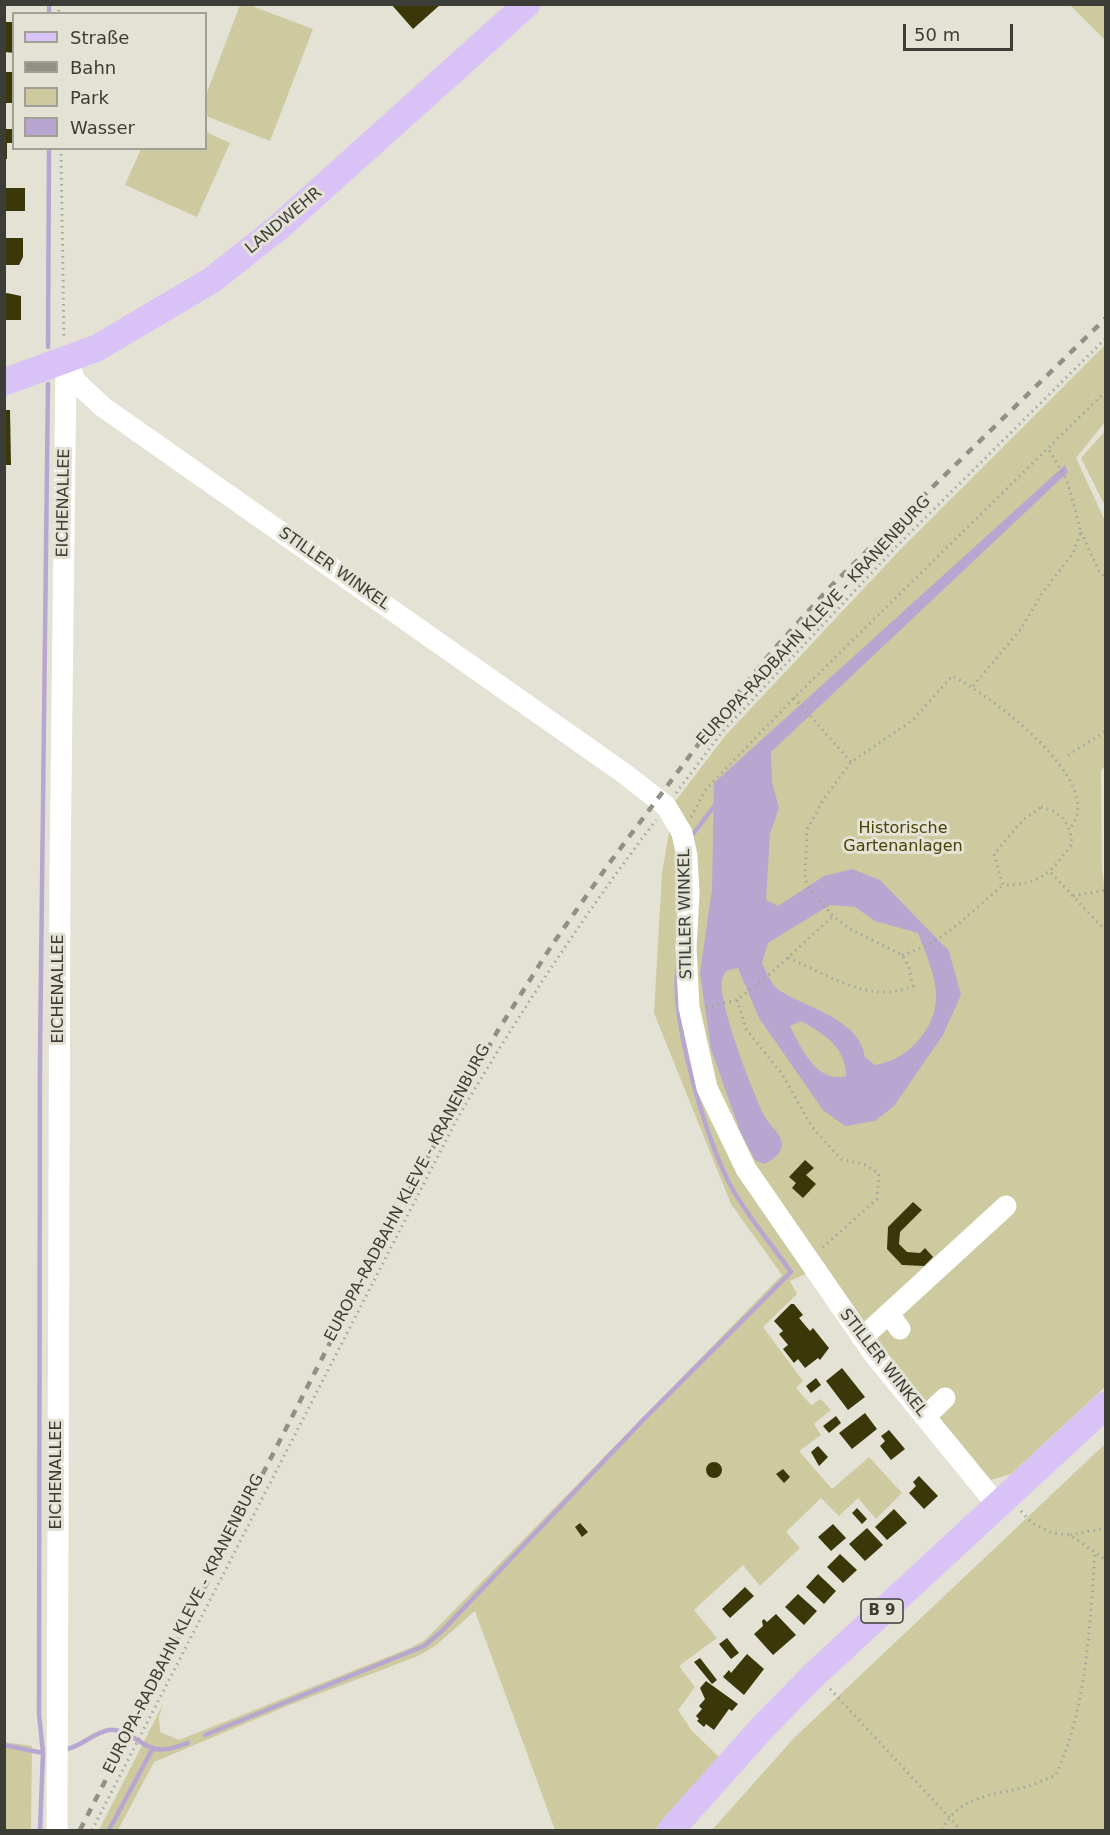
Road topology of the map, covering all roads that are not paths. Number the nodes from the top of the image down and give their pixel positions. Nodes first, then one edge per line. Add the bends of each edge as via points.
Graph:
1 (527, 4) edge
2 (66, 360) junction
3 (4, 382) edge
4 (1006, 1206) dead end
5 (862, 1338) junction
6 (945, 1398) dead end
7 (1106, 1405) edge
8 (925, 1417) junction
9 (1007, 1506) junction
10 (57, 1830) edge
11 (671, 1830) edge

1 - 2 main road, LANDWEHR via 280,226 212,280 97,348
2 - 3 main road, LANDWEHR
2 - 5 street, STILLER WINKEL via 76,382 103,407 666,806 682,833 687,856 689,1007 707,1088 746,1169
2 - 10 street, EICHENALLEE
4 - 5 street via 895,1321
5 - 8 street, STILLER WINKEL
6 - 8 street
7 - 9 main road, B 9
8 - 9 street, STILLER WINKEL
9 - 11 main road, B 9 via 815,1674

